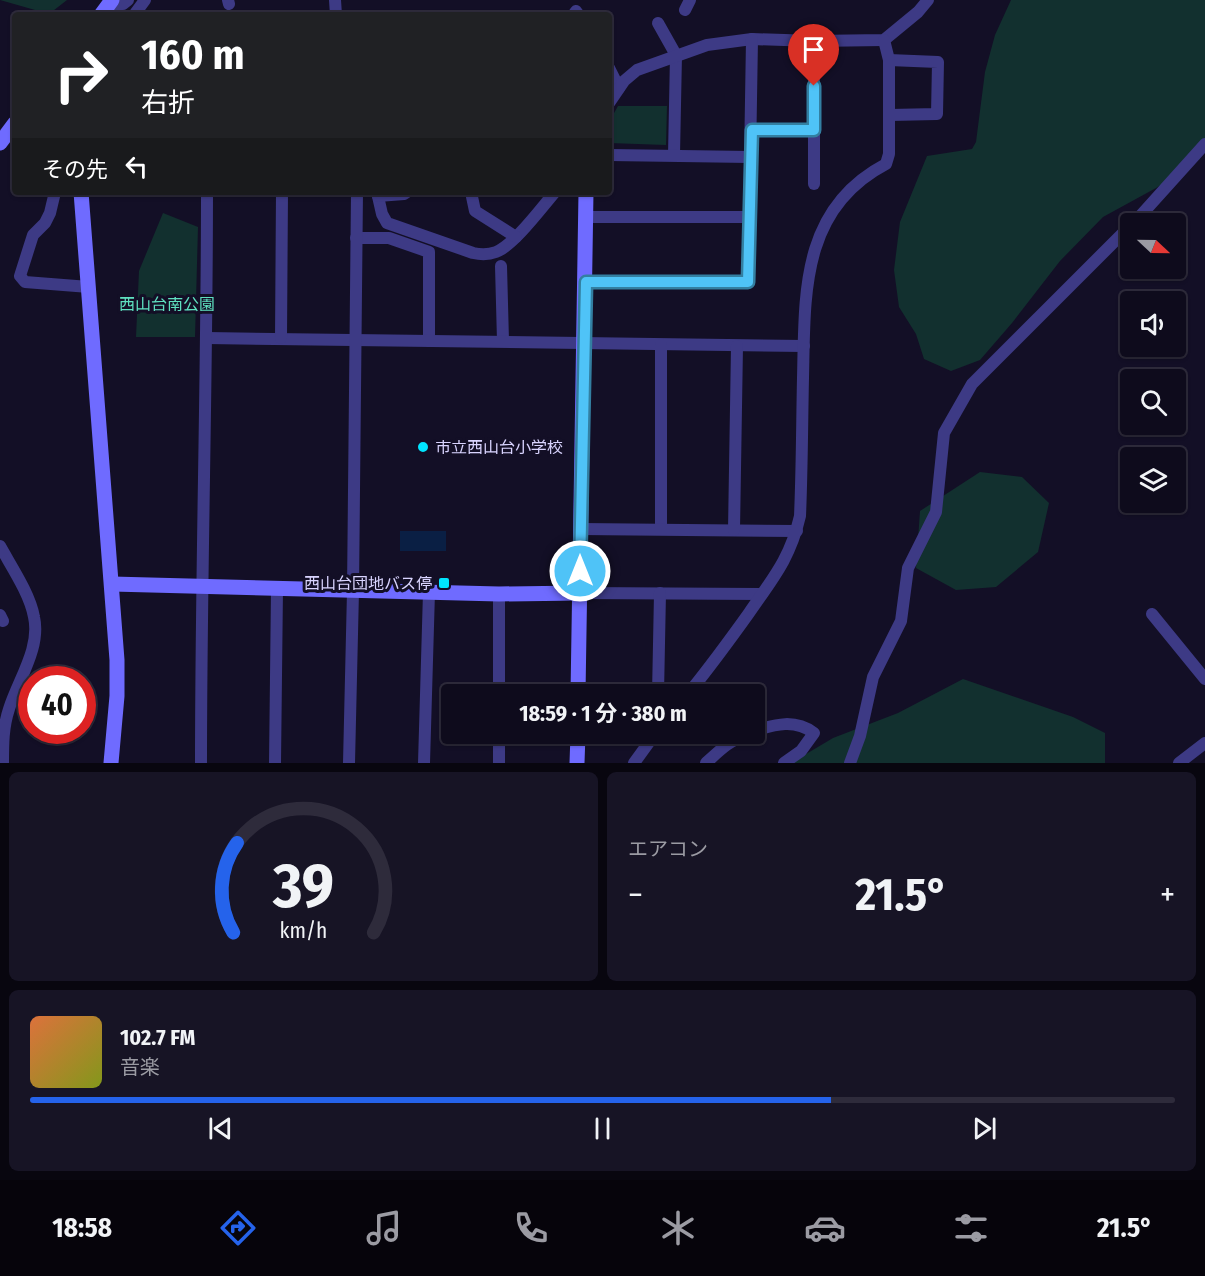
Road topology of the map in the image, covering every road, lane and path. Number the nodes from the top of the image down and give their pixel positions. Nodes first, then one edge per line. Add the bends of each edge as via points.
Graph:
1 (128, 0) edge
2 (928, 0) edge
3 (107, 6) edge
4 (658, 22) dead end
5 (752, 39) junction
6 (884, 40) junction
7 (814, 41) junction
8 (676, 56) junction
9 (889, 60) junction
10 (612, 74) edge
11 (619, 88) junction
12 (612, 98) edge
13 (890, 115) junction
14 (9, 128) edge
15 (752, 130) junction
16 (814, 130) junction
17 (0, 143) edge
18 (1205, 144) edge
19 (674, 154) junction
20 (612, 155) edge
21 (750, 157) junction
22 (814, 184) dead end
23 (54, 195) edge
24 (81, 195) edge
25 (207, 195) edge
26 (282, 195) edge
27 (357, 195) edge
28 (377, 195) edge
29 (472, 195) edge
30 (552, 195) edge
31 (586, 195) edge
32 (1142, 213) edge
33 (586, 217) junction
34 (750, 217) junction
35 (1120, 236) edge
36 (516, 237) junction
37 (356, 238) junction
38 (501, 266) dead end
39 (586, 282) junction
40 (89, 286) junction
41 (207, 338) junction
42 (281, 338) junction
43 (355, 340) junction
44 (429, 341) junction
45 (503, 341) junction
46 (584, 342) junction
47 (662, 345) junction
48 (737, 346) junction
49 (804, 346) junction
50 (661, 528) junction
51 (580, 529) junction
52 (734, 530) junction
53 (797, 531) junction
54 (0, 546) edge
55 (112, 584) junction
56 (201, 587) junction
57 (277, 589) junction
58 (353, 591) junction
59 (429, 592) junction
60 (580, 592) junction
61 (660, 593) junction
62 (499, 594) junction
63 (762, 594) junction
64 (1152, 614) dead end
65 (1205, 679) edge
66 (499, 684) edge
67 (578, 684) edge
68 (658, 684) edge
69 (696, 684) edge
70 (765, 727) edge
71 (1205, 743) edge
72 (499, 744) edge
73 (578, 744) edge
74 (648, 744) edge
75 (726, 744) edge
76 (3, 763) edge
77 (111, 763) edge
78 (201, 763) edge
79 (275, 763) edge
80 (349, 763) edge
81 (424, 763) edge
82 (499, 763) edge
83 (577, 763) edge
84 (634, 763) edge
85 (706, 763) edge
86 (784, 763) edge
87 (850, 763) edge
88 (1179, 763) edge

1 - 3 street
2 - 6 street
4 - 8 street
5 - 7 street
5 - 8 street via 707,45
5 - 15 street
6 - 7 street
6 - 9 street
7 - 16 street
8 - 11 street via 637,70
8 - 19 street
9 - 13 street
9 - 13 street via 938,62 937,114
10 - 11 street
11 - 12 street
13 - 49 street via 886,164 838,202 814,251 807,283
14 - 17 street
15 - 16 street
15 - 21 street
16 - 22 street
18 - 32 street
19 - 20 street
19 - 21 street
21 - 34 street
23 - 40 street via 45,223 33,235 20,276 25,282
24 - 40 street
25 - 41 street
26 - 42 street
27 - 37 street
28 - 36 street via 387,223 473,253 498,251
29 - 36 street via 475,211
30 - 36 street
31 - 33 street
33 - 34 street
33 - 39 street
34 - 39 street via 748,282
35 - 87 street via 972,384 944,433 936,512 908,568 901,621 873,676
37 - 43 street
37 - 44 street via 389,237 429,252
38 - 45 street
39 - 46 street
40 - 55 street
41 - 42 street
41 - 56 street
42 - 43 street
43 - 44 street
43 - 58 street
44 - 45 street
45 - 46 street
46 - 47 street
46 - 51 street
47 - 48 street
47 - 50 street
48 - 49 street
48 - 52 street
49 - 53 street
50 - 51 street
50 - 52 street
51 - 60 street
52 - 53 street
53 - 63 street via 784,561
54 - 76 street via 35,618 35,643 3,734
55 - 56 street
55 - 77 street via 117,696
56 - 57 street
56 - 78 street
57 - 58 street
57 - 79 street
58 - 59 street
58 - 80 street
59 - 62 street
59 - 81 street
60 - 61 street
60 - 62 street
60 - 67 street
61 - 63 street
61 - 68 street
62 - 66 street
63 - 69 street
64 - 65 street
70 - 86 street via 804,725 814,733 801,751
71 - 88 street
72 - 82 street
73 - 83 street
74 - 84 street
75 - 85 street

